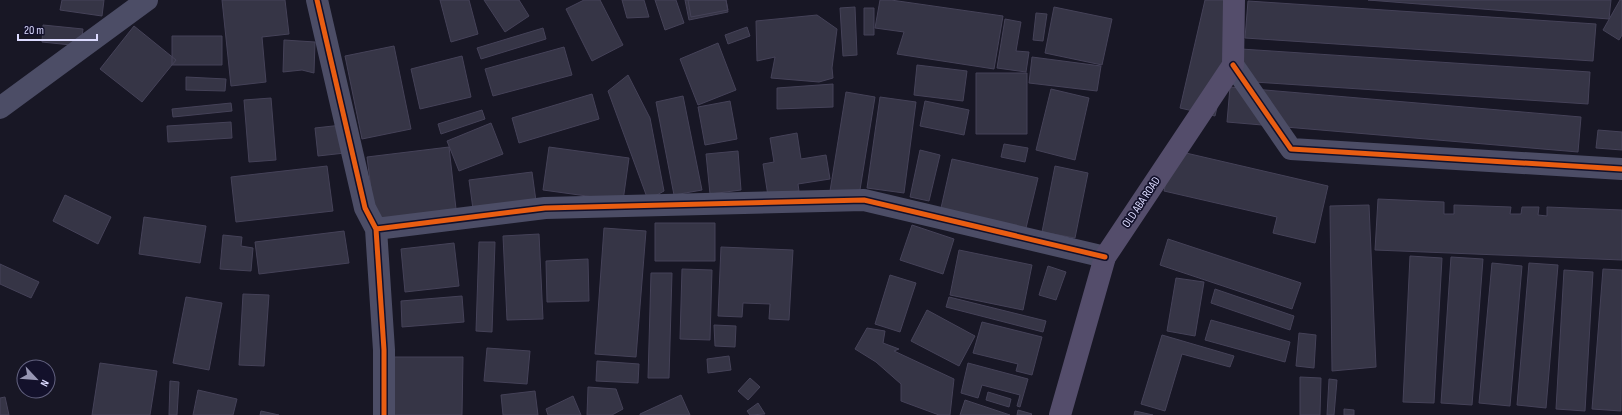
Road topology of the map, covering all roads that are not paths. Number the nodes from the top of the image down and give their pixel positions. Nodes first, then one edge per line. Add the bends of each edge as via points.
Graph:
1 (147, 0) edge
2 (317, 0) edge
3 (1234, 0) edge
4 (1233, 65) junction
5 (0, 108) edge
6 (1622, 169) edge
7 (376, 229) junction
8 (1105, 257) junction
9 (384, 415) edge
10 (1060, 415) edge

1 - 5 street
2 - 7 street via 365,208
3 - 4 main road
4 - 6 street via 1291,149
4 - 8 main road, OLD ABA ROAD
7 - 8 street via 545,208 864,200
7 - 9 street via 384,350
8 - 10 main road, OLD ABA ROAD

